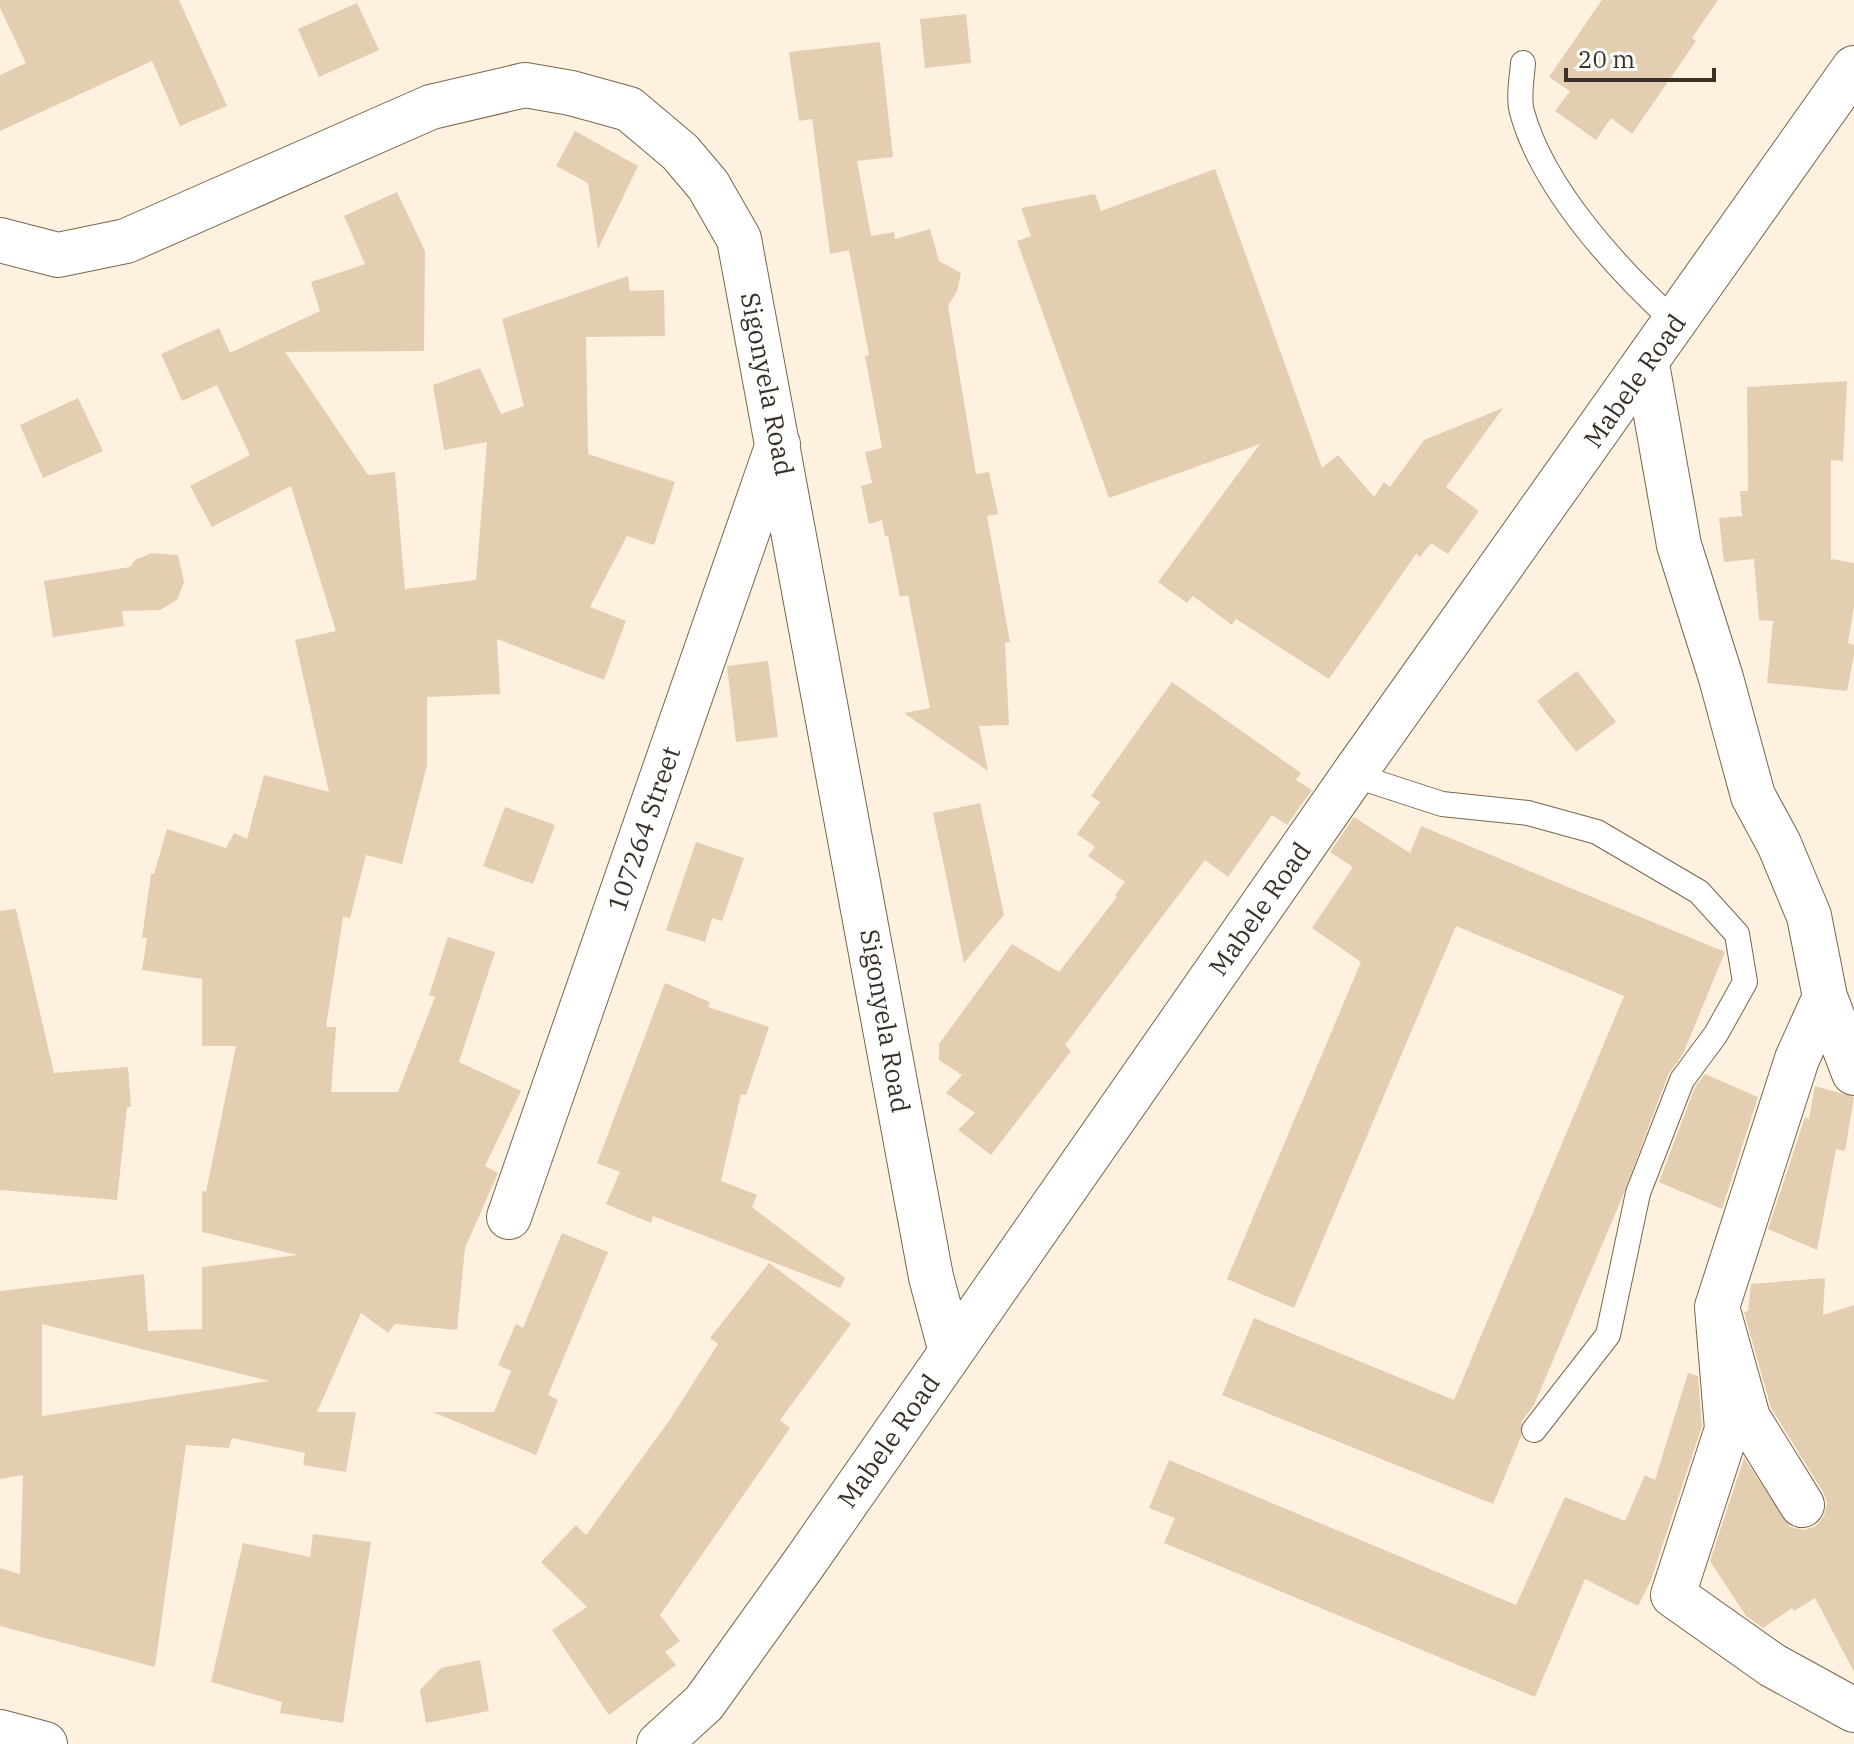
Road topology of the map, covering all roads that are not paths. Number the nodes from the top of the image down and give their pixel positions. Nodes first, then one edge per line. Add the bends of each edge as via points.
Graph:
1 (1523, 63) dead end
2 (1854, 68) edge
3 (0, 240) edge
4 (1676, 323) junction
5 (1647, 364) junction
6 (779, 442) junction
7 (1353, 775) junction
8 (1825, 997) junction
9 (1854, 1073) edge
10 (509, 1217) dead end
11 (1717, 1307) junction
12 (951, 1352) junction
13 (1534, 1430) dead end
14 (1802, 1505) dead end
15 (1854, 1710) edge
16 (0, 1732) edge
17 (45, 1744) edge
18 (659, 1744) edge

1 - 4 lane via 1521,110 1568,204 1608,255
2 - 4 street, Mabele Road
3 - 6 street, Sigonyela Road via 58,255 126,241 431,107 525,85 571,93 629,109 680,152 708,185 739,239
4 - 5 street, Mabele Road
5 - 7 street, Mabele Road
5 - 8 street via 1679,545 1753,796 1809,916
6 - 10 street, 107264 Street
6 - 12 street, Sigonyela Road via 931,1277
7 - 12 street, Mabele Road
7 - 13 lane via 1442,804 1528,813 1597,832 1699,892 1737,934 1745,982 1682,1080 1638,1193 1608,1335
8 - 9 street
8 - 11 street via 1797,1059
11 - 14 street via 1748,1418
11 - 15 street via 1727,1429 1673,1595 1772,1665
12 - 18 street, Mabele Road via 704,1703
16 - 17 street

